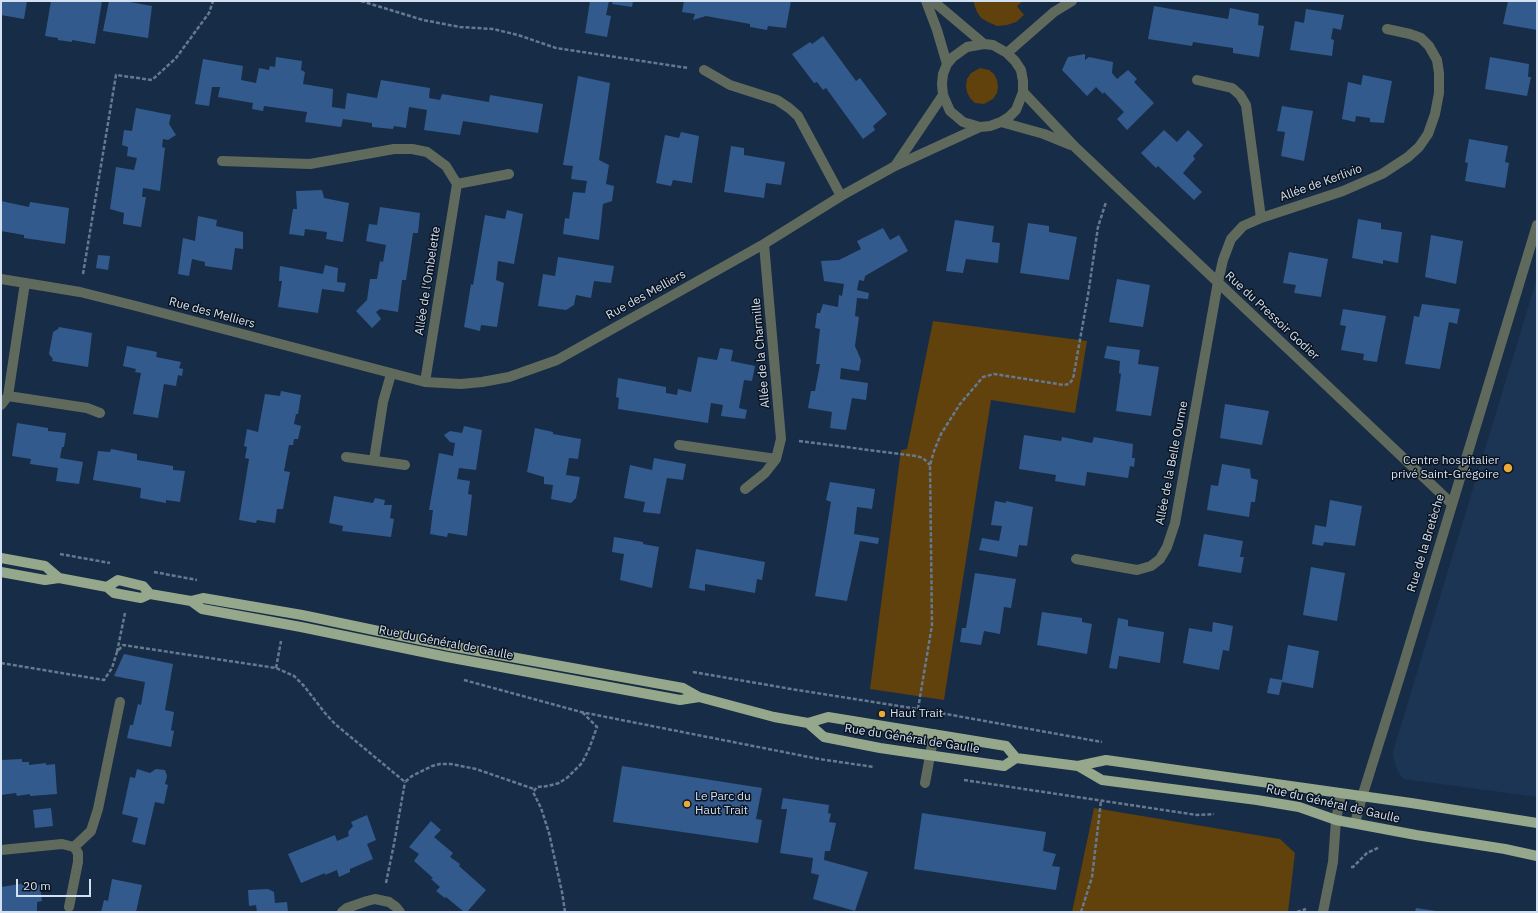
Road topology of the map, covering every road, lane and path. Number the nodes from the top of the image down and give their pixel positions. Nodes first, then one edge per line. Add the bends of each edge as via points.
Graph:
1 (213, 1) edge
2 (361, 1) edge
3 (926, 1) edge
4 (933, 1) edge
5 (1072, 1) edge
6 (1387, 29) dead end
7 (984, 44) junction
8 (1008, 53) junction
9 (947, 64) junction
10 (704, 70) joint
11 (1197, 80) dead end
12 (1023, 92) junction
13 (943, 95) junction
14 (1001, 122) junction
15 (980, 127) junction
16 (1075, 147) junction
17 (222, 161) dead end
18 (895, 166) junction
19 (509, 174) dead end
20 (457, 184) junction
21 (1119, 188) junction
22 (841, 196) junction
23 (1261, 218) junction
24 (1537, 225) edge
25 (764, 244) junction
26 (1, 279) edge
27 (1218, 282) junction
28 (25, 283) junction
29 (80, 292) junction
30 (391, 374) junction
31 (425, 382) junction
32 (8, 396) junction
33 (1, 405) edge
34 (100, 413) dead end
35 (781, 440) junction
36 (679, 445) dead end
37 (346, 457) dead end
38 (776, 459) junction
39 (374, 460) junction
40 (405, 465) dead end
41 (930, 465) junction
42 (745, 490) dead end
43 (1452, 504) junction
44 (57, 553) dead end
45 (1, 558) edge
46 (1076, 559) dead end
47 (111, 564) dead end
48 (149, 571) dead end
49 (1, 572) edge
50 (59, 578) junction
51 (202, 581) dead end
52 (126, 608) dead end
53 (281, 639) dead end
54 (117, 652) junction
55 (1, 663) edge
56 (276, 668) junction
57 (690, 671) dead end
58 (460, 679) dead end
59 (120, 702) dead end
60 (918, 709) junction
61 (581, 712) junction
62 (808, 723) junction
63 (934, 734) junction
64 (1110, 743) dead end
65 (930, 756) junction
66 (1016, 758) junction
67 (1078, 766) junction
68 (880, 768) dead end
69 (964, 780) dead end
70 (405, 782) junction
71 (925, 782) dead end
72 (534, 789) junction
73 (1341, 794) junction
74 (1362, 797) junction
75 (1101, 801) junction
76 (1218, 814) dead end
77 (1336, 820) junction
78 (1355, 823) junction
79 (1537, 823) edge
80 (1384, 844) dead end
81 (74, 847) junction
82 (1, 850) edge
83 (1537, 856) edge
84 (1332, 862) junction
85 (383, 900) junction
86 (69, 907) dead end
87 (342, 912) edge
88 (400, 912) edge
89 (565, 912) edge
90 (1081, 912) edge
91 (1323, 912) edge

1 - 29 path via 209,14 176,58 152,80 116,75
2 - 10 path via 424,20 518,35 556,48
3 - 9 street
4 - 7 street
5 - 8 street via 1054,12
6 - 23 street, Allée de Kerlivio via 1421,38 1437,60 1439,92 1428,134 1408,157 1382,174 1343,191
7 - 8 street
7 - 9 street via 967,47
8 - 12 street via 1021,70
9 - 13 street via 942,79
10 - 22 street via 730,85 777,100 798,116
11 - 23 street via 1232,88 1246,105
12 - 14 street via 1016,110
12 - 16 street, Rue du Pressoir Godier
13 - 15 street via 950,111 956,117 967,124
13 - 18 street, Rue des Melliers
14 - 15 street
14 - 16 street, Rue du Pressoir Godier via 1044,134
15 - 18 street, Rue des Melliers
16 - 21 street, Rue du Pressoir Godier
17 - 20 street via 310,164 412,148 427,152 446,166
18 - 22 street, Rue des Melliers
19 - 20 street
20 - 31 street, Allée de l'Ombelette
21 - 27 street, Rue du Pressoir Godier
21 - 41 path via 1105,203 1098,227 1073,379 1064,385 994,374 983,377 960,404 945,428
22 - 25 street, Rue des Melliers
23 - 27 street, Allée de Kerlivio via 1243,226 1231,239
24 - 43 street, Rue de la Bretèche
25 - 31 street, Rue des Melliers via 557,360 509,377 482,382
25 - 35 street, Allée de la Charmille
26 - 28 street, Rue des Melliers
27 - 43 street, Rue du Pressoir Godier
27 - 46 street, Allée de la Belle Ourme via 1175,523 1167,547 1160,559 1151,566 1137,570
28 - 29 street, Rue des Melliers
28 - 32 street
29 - 30 street, Rue des Melliers
30 - 31 street, Rue des Melliers
30 - 39 street via 383,402
32 - 33 street
32 - 34 street via 87,408
35 - 38 street, Allée de la Charmille
35 - 41 path via 916,456 923,458
36 - 38 street
37 - 39 street
38 - 42 street, Allée de la Charmille via 766,473
39 - 40 street
41 - 60 path via 932,625
43 - 74 street, Rue de la Bretèche
44 - 47 path
45 - 50 main road, Rue du Général de Gaulle via 45,566
48 - 51 path
49 - 50 main road, Rue du Général de Gaulle via 45,580
50 - 62 main road, Rue du Général de Gaulle via 107,587 118,580 143,586 150,594 190,601 203,598 302,615 450,646 683,688 699,697 774,717
52 - 54 path
53 - 56 path
54 - 55 path via 112,668 104,680
54 - 56 path via 123,645
56 - 70 path via 294,676 335,724
57 - 60 path
58 - 61 path
59 - 81 street via 98,809 91,831
60 - 64 path
61 - 68 path via 819,759
61 - 72 path via 597,727 582,764 559,783
62 - 63 main road, Rue du Général de Gaulle via 828,717
62 - 65 main road, Rue du Général de Gaulle via 824,737
63 - 65 street
63 - 66 main road, Rue du Général de Gaulle via 1006,746
65 - 66 main road, Rue du Général de Gaulle via 1004,766
65 - 71 street
66 - 67 main road, Rue du Général de Gaulle
67 - 73 main road, Rue du Général de Gaulle via 1106,760
67 - 77 main road, Rue du Général de Gaulle via 1102,780 1280,803
69 - 75 path
70 - 72 path via 432,766 451,764 476,769
70 - 85 path
72 - 89 path via 534,796 542,808 549,834
73 - 74 main road, Rue du Général de Gaulle
73 - 77 street
74 - 78 street, Rue de la Bretèche
74 - 79 main road, Rue du Général de Gaulle
75 - 76 path via 1197,815
75 - 90 path via 1092,877
77 - 78 main road, Rue du Général de Gaulle
77 - 84 street
78 - 83 main road, Rue du Général de Gaulle
80 - 84 path via 1367,853 1353,868
81 - 82 street via 62,844
81 - 86 street via 78,853 78,862
84 - 91 street
85 - 87 street via 367,900
85 - 88 street

